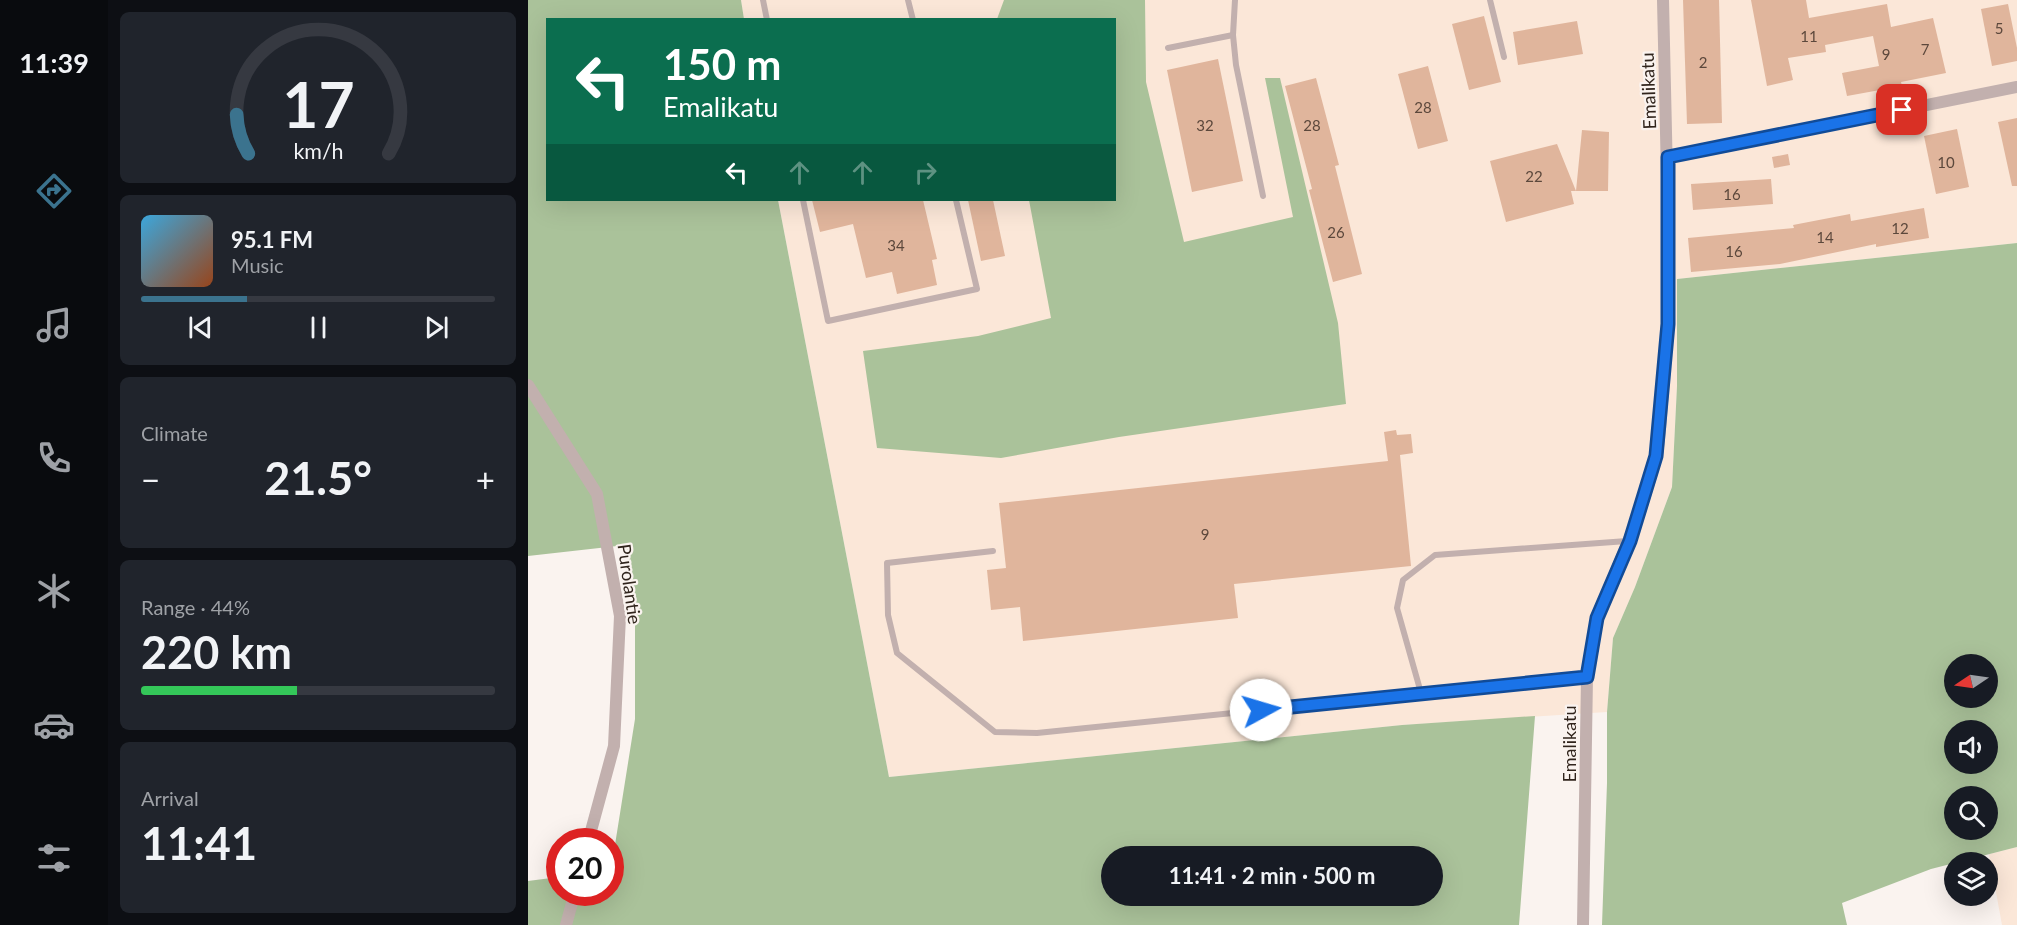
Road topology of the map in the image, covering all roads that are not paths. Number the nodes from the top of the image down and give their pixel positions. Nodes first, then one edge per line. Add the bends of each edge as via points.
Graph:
1 (763, 0) edge
2 (908, 0) edge
3 (1235, 0) edge
4 (1490, 0) edge
5 (1663, 0) edge
6 (767, 18) edge
7 (912, 18) edge
8 (1233, 35) junction
9 (1168, 48) dead end
10 (1504, 57) dead end
11 (2017, 87) edge
12 (1668, 157) junction
13 (1263, 196) dead end
14 (803, 201) edge
15 (956, 201) edge
16 (528, 385) edge
17 (1630, 541) junction
18 (993, 551) dead end
19 (1587, 677) junction
20 (1421, 693) junction
21 (592, 828) edge
22 (571, 906) edge
23 (566, 925) edge
24 (1583, 925) edge

1 - 6 lane
2 - 7 lane
3 - 8 lane
4 - 10 lane
5 - 12 street, Emalikatu
8 - 9 lane
8 - 13 lane
11 - 12 street
12 - 17 street, Emalikatu via 1668,324 1660,429 1656,456
14 - 15 lane via 828,321 977,289
16 - 21 street, Purolantie via 597,494 620,616 614,746
17 - 19 street, Emalikatu via 1597,618
17 - 20 lane via 1435,555 1403,580 1397,608
18 - 20 lane via 887,563 888,615 897,653 995,732 1037,733
19 - 20 lane
19 - 24 street, Emalikatu
22 - 23 street

